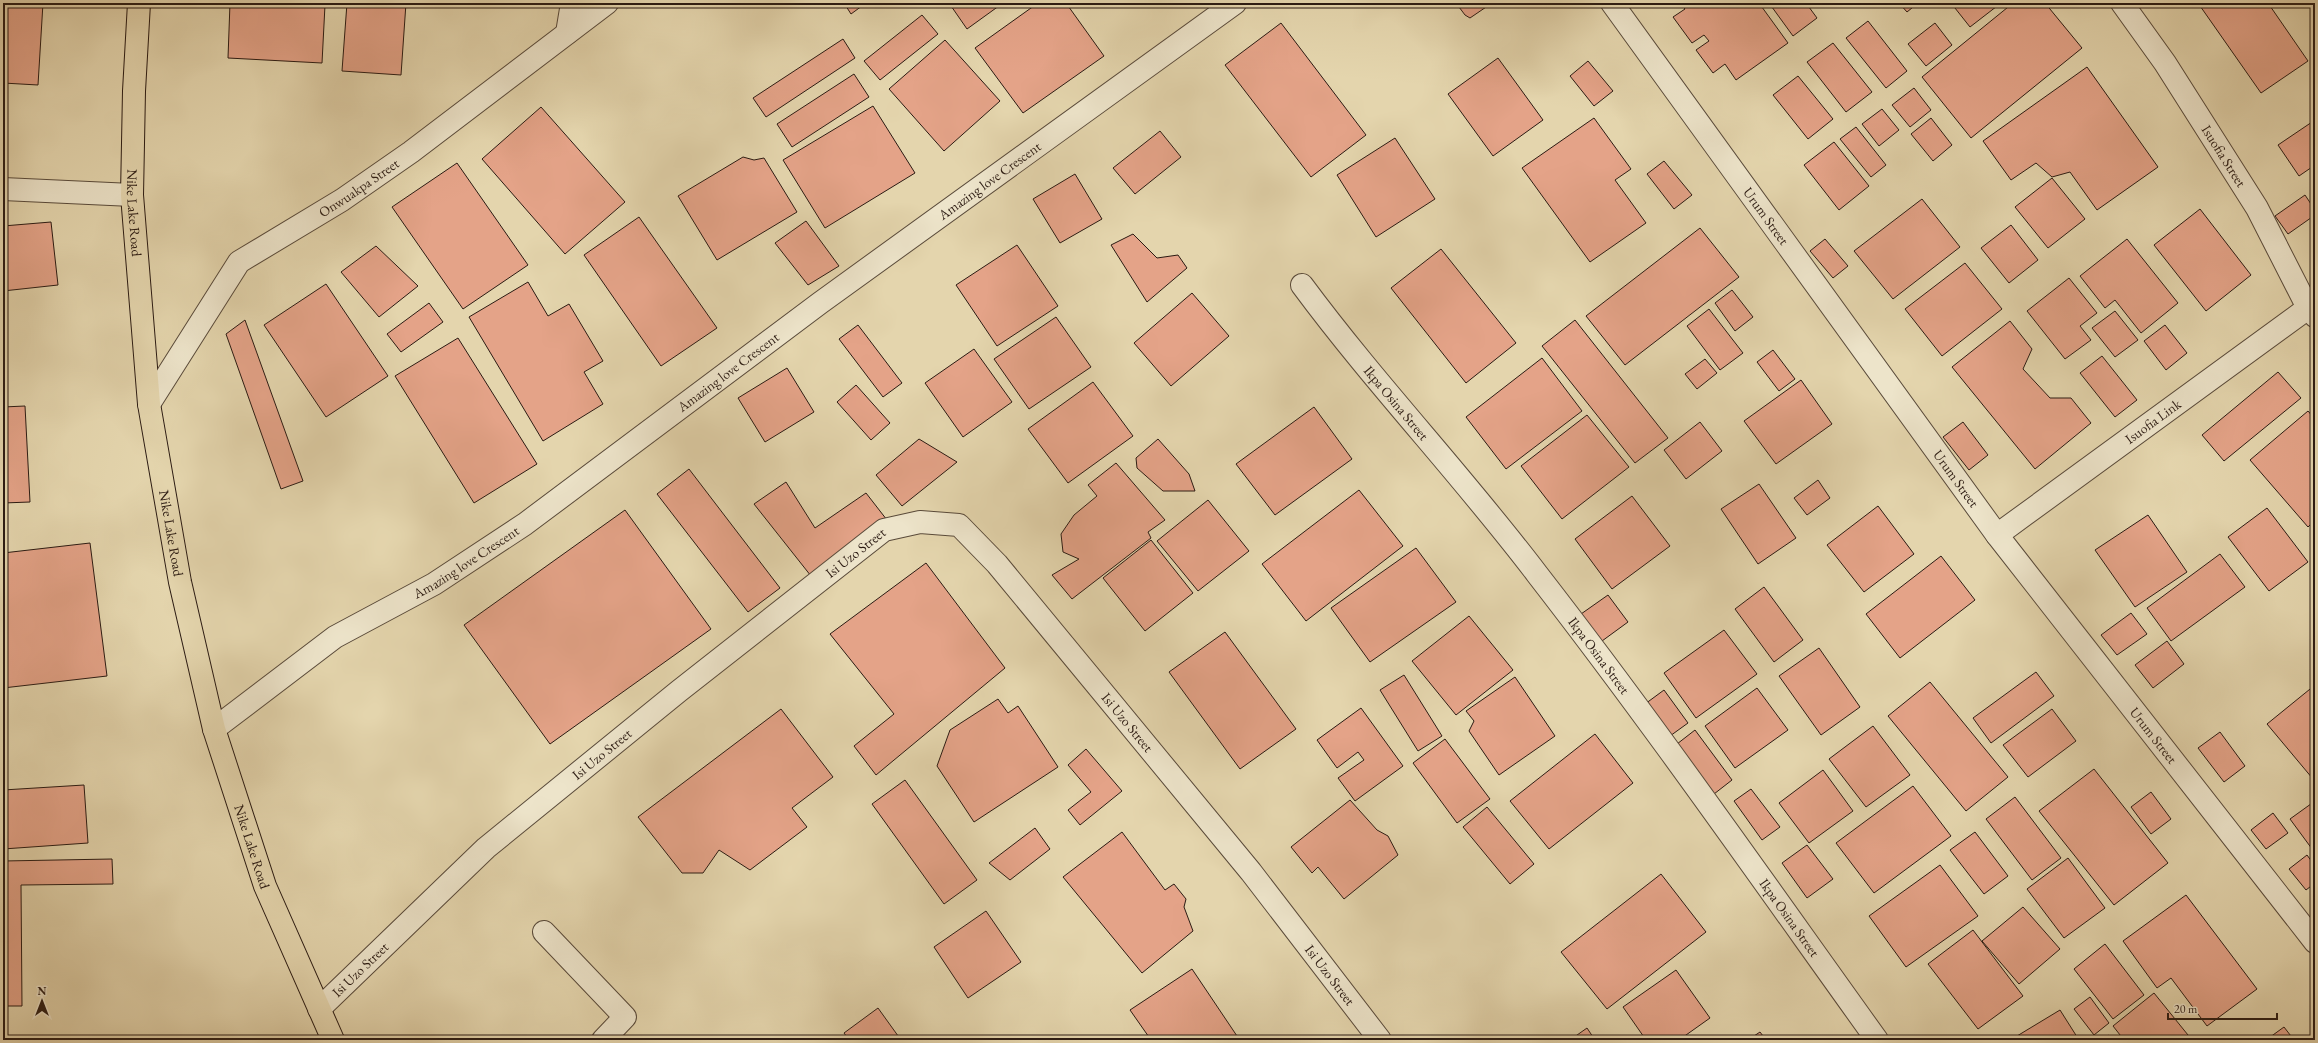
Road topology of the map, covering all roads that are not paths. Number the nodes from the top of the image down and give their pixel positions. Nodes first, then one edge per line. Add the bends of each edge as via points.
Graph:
1 (139, 3) edge
2 (572, 3) edge
3 (607, 3) edge
4 (1235, 3) edge
5 (1612, 3) edge
6 (2122, 3) edge
7 (567, 33) junction
8 (3, 189) edge
9 (132, 195) junction
10 (1302, 285) dead end
11 (2312, 312) edge
12 (149, 404) junction
13 (1997, 535) junction
14 (214, 729) junction
15 (544, 932) dead end
16 (2315, 942) edge
17 (319, 1009) junction
18 (333, 1040) edge
19 (603, 1040) edge
20 (1380, 1040) edge
21 (1878, 1040) edge

1 - 9 main road, Nike Lake Road
2 - 7 street
3 - 7 street, Onwuakpa Street
4 - 14 street, Amazing love Crescent via 820,303 525,524 434,584 335,637
5 - 13 street, Urum Street
6 - 11 street, Isuofia Street via 2165,63 2257,208
7 - 12 street, Onwuakpa Street via 417,148 342,200 239,262
8 - 9 street
9 - 12 main road, Nike Lake Road
10 - 21 street, Ikpa Osina Street via 1361,363 1467,486 1537,574
11 - 13 street, Isuofia Link
12 - 14 main road, Nike Lake Road via 180,582
13 - 16 street, Urum Street
14 - 17 main road, Nike Lake Road via 265,886
15 - 19 street via 625,1017
17 - 18 main road, Nike Lake Road
17 - 20 street, Isi Uzo Street via 486,848 672,696 884,530 920,522 959,525 997,564 1251,872

